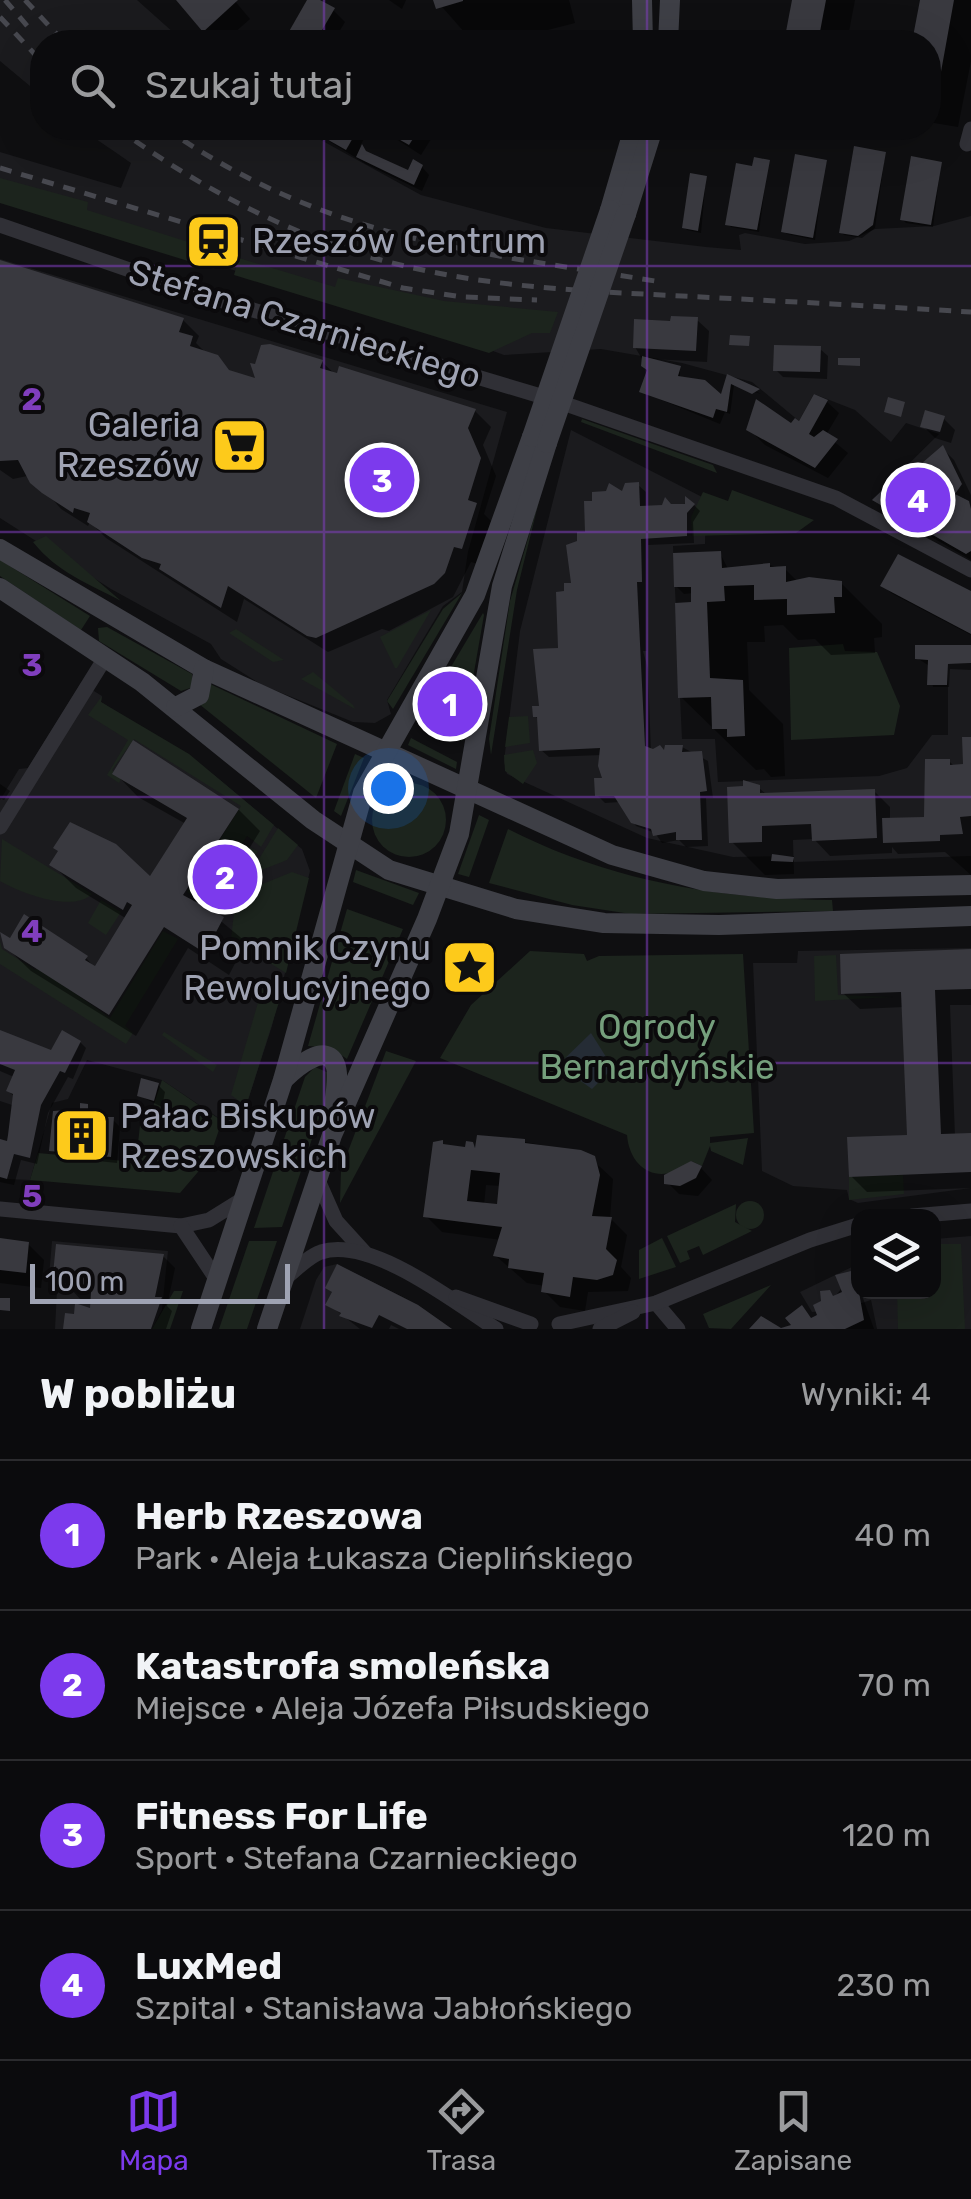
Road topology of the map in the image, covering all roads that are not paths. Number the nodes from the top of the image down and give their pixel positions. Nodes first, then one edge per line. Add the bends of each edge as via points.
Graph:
1 (642, 0) edge
2 (670, 0) edge
3 (643, 30) edge
4 (669, 30) edge
5 (632, 140) edge
6 (648, 140) edge
7 (618, 212) junction
8 (0, 225) edge
9 (540, 440) junction
10 (0, 549) edge
11 (971, 570) edge
12 (0, 588) edge
13 (106, 615) junction
14 (86, 644) junction
15 (105, 658) junction
16 (204, 670) junction
17 (176, 708) junction
18 (385, 751) junction
19 (467, 790) junction
20 (0, 827) edge
21 (348, 846) junction
22 (971, 885) edge
23 (440, 886) junction
24 (971, 916) edge
25 (283, 1080) junction
26 (332, 1136) junction
27 (317, 1178) junction
28 (246, 1197) junction
29 (0, 1209) edge
30 (971, 1211) edge
31 (941, 1214) edge
32 (180, 1226) junction
33 (851, 1228) edge
34 (366, 1254) junction
35 (217, 1280) junction
36 (284, 1280) junction
37 (448, 1294) junction
38 (648, 1305) junction
39 (528, 1326) edge
40 (562, 1326) edge
41 (202, 1327) edge
42 (267, 1329) edge
43 (496, 1329) edge
44 (600, 1329) edge
45 (678, 1329) edge

1 - 3 main road
2 - 4 main road
5 - 7 main road
6 - 7 main road
7 - 9 main road, bridge
8 - 11 street, Stefana Czarnieckiego via 193,292 554,400 836,498
9 - 18 main road via 475,595
9 - 19 main road via 502,586
10 - 13 main road
12 - 14 main road
13 - 14 main road via 87,626
13 - 16 main road
14 - 15 main road
15 - 17 main road
15 - 20 street
16 - 17 main road via 199,695
16 - 18 main road
17 - 21 main road
18 - 19 main road
18 - 21 main road via 363,793
19 - 22 main road via 612,855 704,881 806,890
19 - 23 main road
21 - 23 main road via 389,870
21 - 25 main road
23 - 24 main road via 547,915 630,924
23 - 26 main road
25 - 26 main road via 308,1059 332,1061
25 - 28 main road
26 - 27 main road
27 - 34 street via 336,1221
27 - 36 main road
28 - 32 street via 209,1220
28 - 35 main road
29 - 32 street
30 - 31 street
32 - 35 street
33 - 38 street
34 - 36 street via 322,1252
34 - 37 street
35 - 41 main road
36 - 42 main road
37 - 39 street
37 - 43 street
38 - 40 street
38 - 44 street
38 - 45 street
39 - 40 street via 542,1320

